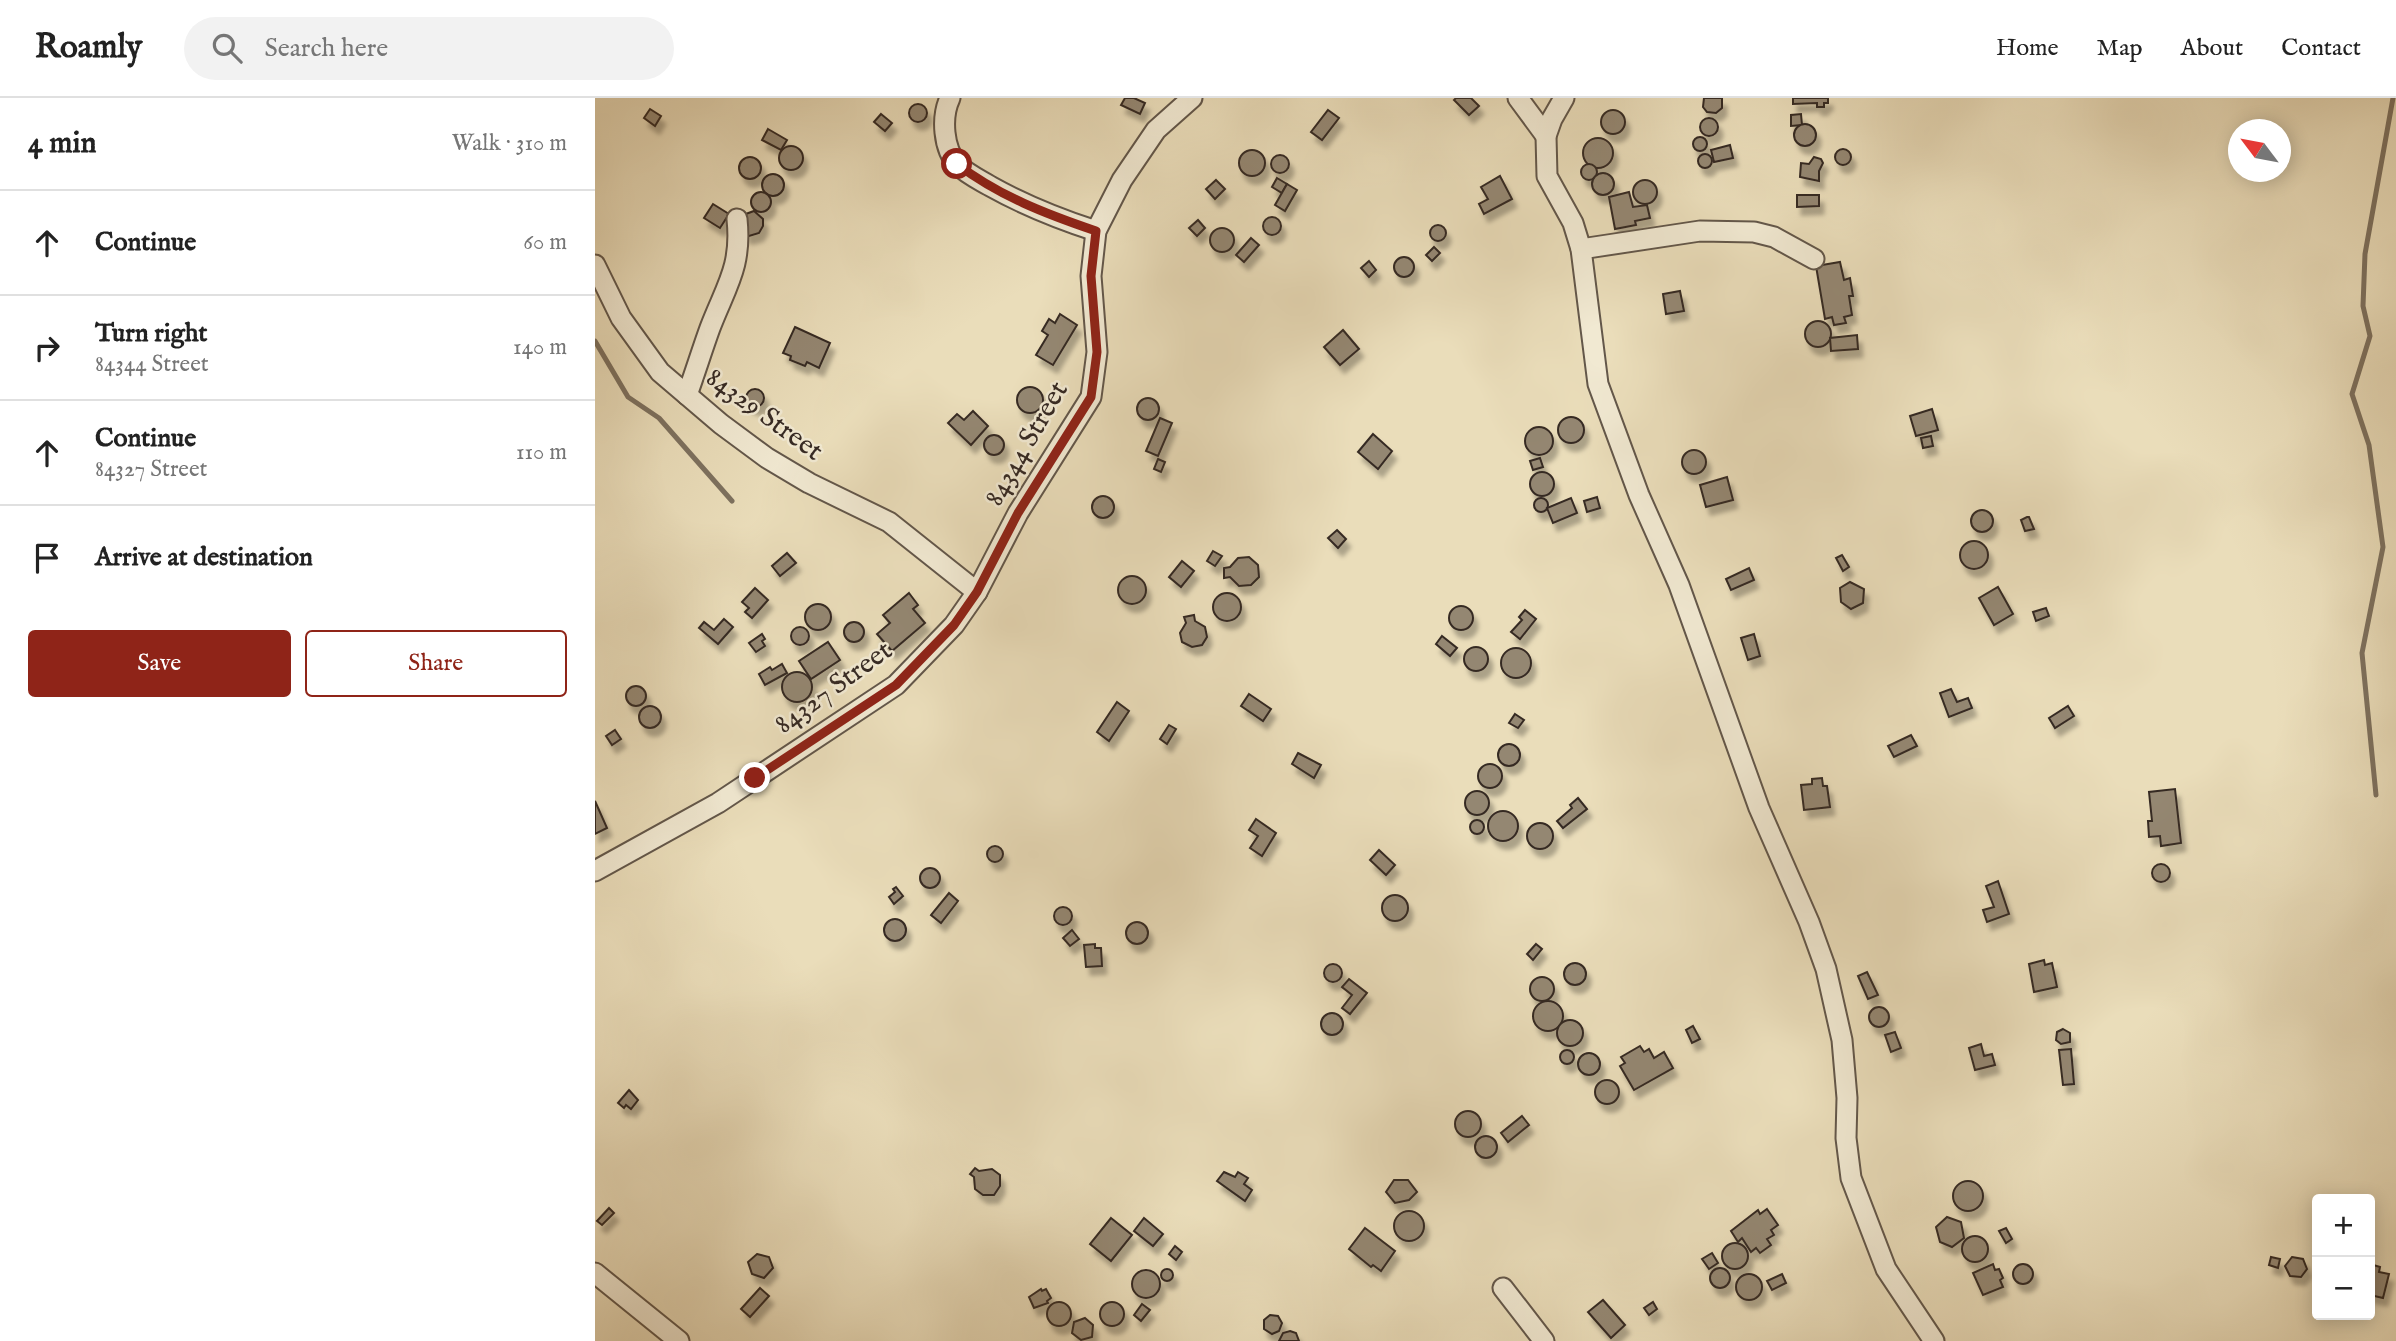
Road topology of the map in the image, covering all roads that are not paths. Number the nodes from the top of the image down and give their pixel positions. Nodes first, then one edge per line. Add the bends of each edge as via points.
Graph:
1 (950, 98) edge
2 (1192, 98) edge
3 (1518, 98) edge
4 (1564, 98) edge
5 (1546, 136) junction
6 (737, 219) dead end
7 (1096, 231) junction
8 (1581, 249) junction
9 (1814, 259) dead end
10 (595, 265) edge
11 (687, 395) junction
12 (977, 592) junction
13 (595, 871) edge
14 (595, 1273) edge
15 (1503, 1287) dead end
16 (679, 1341) edge
17 (1544, 1341) edge
18 (1934, 1341) edge

1 - 7 street via 944,127 957,164 1016,201
2 - 7 street, 84344 Street via 1156,130 1122,180
3 - 5 street
4 - 5 street
5 - 8 street via 1547,176 1573,223
6 - 11 street via 736,265
7 - 12 street, 84344 Street via 1091,276 1097,352 1091,397 1018,513
8 - 9 street via 1700,232 1754,232 1774,237
8 - 18 street via 1598,384 1679,585 1759,808 1826,970 1842,1040 1851,1178 1886,1269
10 - 11 street, 84329 Street via 621,318 660,372
11 - 12 street, 84329 Street via 767,458 889,522
12 - 13 street, 84327 Street via 954,625 896,685 718,803
14 - 16 street
15 - 17 street

